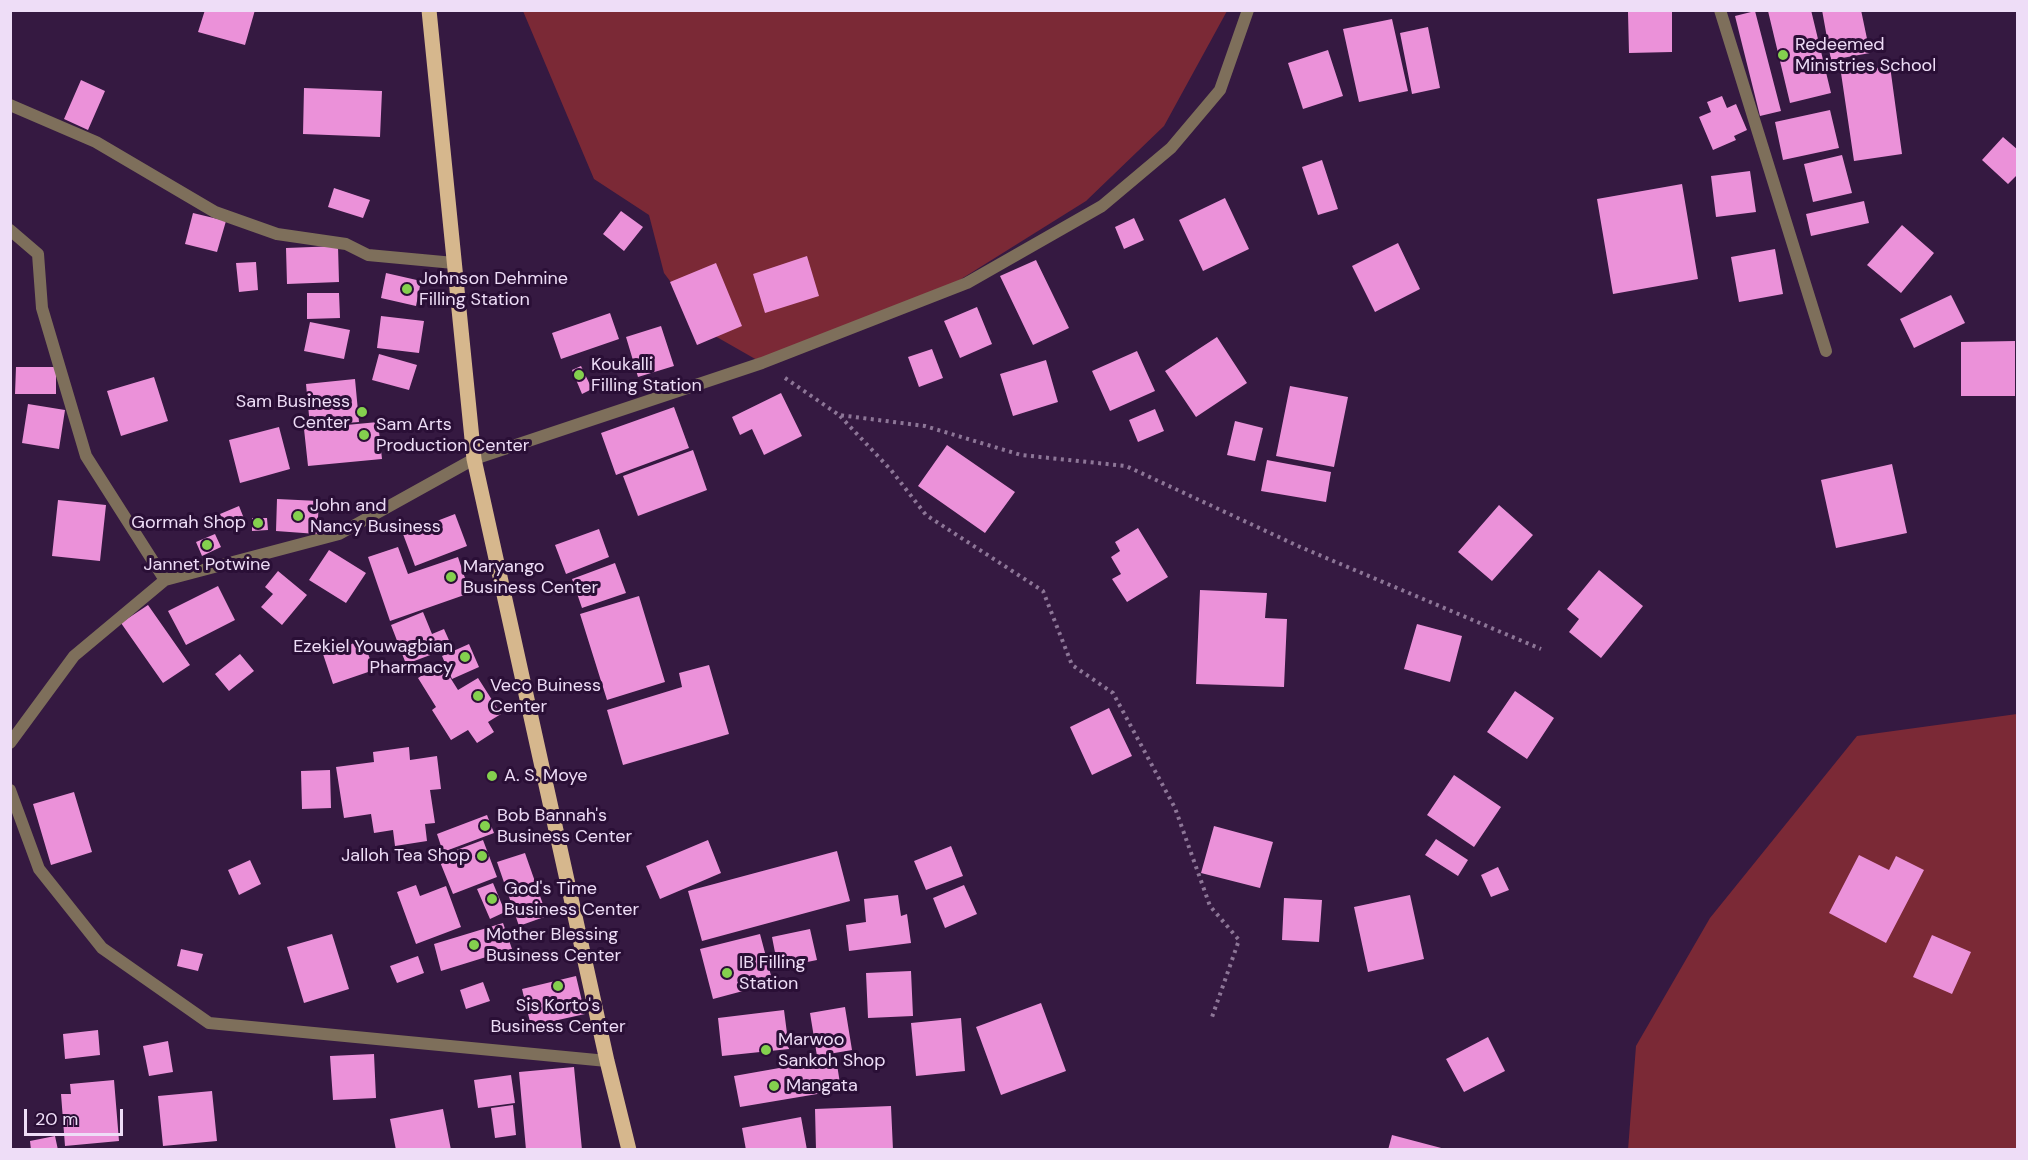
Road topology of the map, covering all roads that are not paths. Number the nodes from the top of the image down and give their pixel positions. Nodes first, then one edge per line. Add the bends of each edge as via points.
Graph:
1 (429, 10) edge
2 (1720, 10) edge
3 (1247, 11) edge
4 (10, 105) edge
5 (10, 230) edge
6 (454, 263) junction
7 (1826, 351) dead end
8 (474, 459) junction
9 (165, 580) junction
10 (10, 744) edge
11 (10, 790) edge
12 (607, 1061) junction
13 (629, 1149) edge

1 - 6 main road
2 - 7 street
3 - 8 street via 1220,90 1171,148 1102,206 967,283 762,363
4 - 6 street via 96,142 215,212 277,234 346,244 368,255
5 - 9 street via 38,254 42,308 86,456
6 - 8 main road
8 - 9 street via 339,534
8 - 12 main road
9 - 10 street via 74,656
11 - 12 street via 39,869 102,948 209,1023
12 - 13 main road

